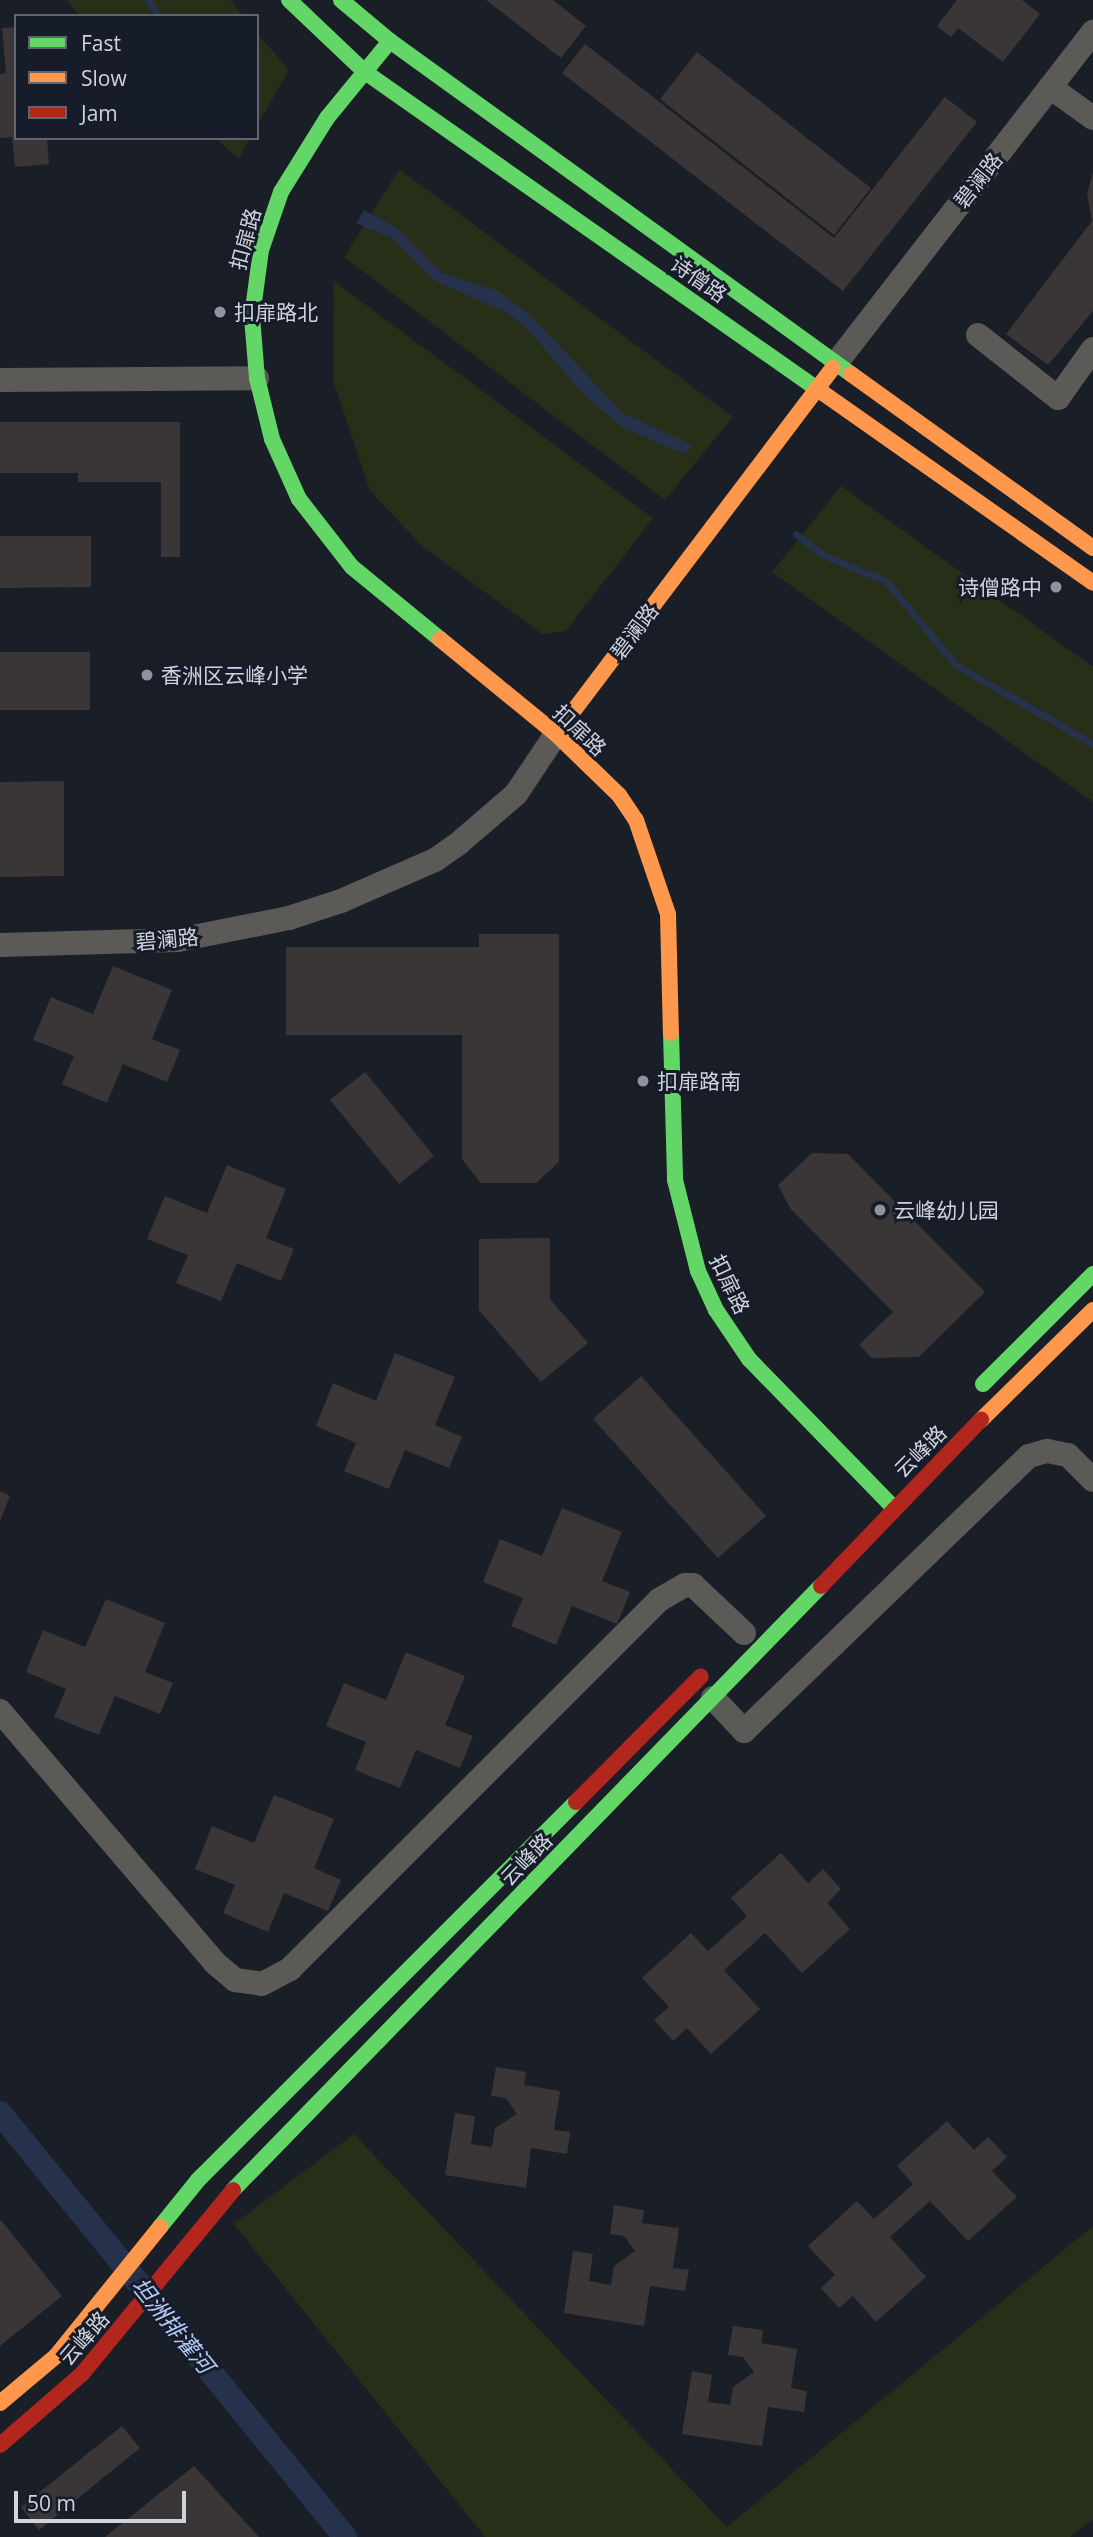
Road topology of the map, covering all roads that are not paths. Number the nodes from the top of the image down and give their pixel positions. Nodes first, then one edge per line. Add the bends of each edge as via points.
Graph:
1 (289, 0) edge
2 (341, 0) edge
3 (1093, 32) edge
4 (390, 41) junction
5 (365, 72) junction
6 (1050, 87) junction
7 (1093, 118) edge
8 (978, 335) dead end
9 (1093, 349) edge
10 (837, 362) junction
11 (257, 377) junction
12 (0, 380) edge
13 (818, 387) junction
14 (1093, 548) edge
15 (1093, 583) edge
16 (556, 734) junction
17 (0, 945) edge
18 (1093, 1274) edge
19 (1093, 1310) edge
20 (970, 1398) dead end
21 (1089, 1475) edge
22 (893, 1507) junction
23 (744, 1632) dead end
24 (715, 1662) dead end
25 (713, 1698) junction
26 (0, 1711) edge
27 (0, 2403) edge
28 (0, 2445) edge

1 - 5 street, 诗僧路
2 - 4 street, 诗僧路
3 - 6 street, 碧澜路
4 - 5 street, 扣扉路
4 - 10 street, 诗僧路
5 - 11 street, 扣扉路 via 327,118 281,192 254,282
5 - 13 street, 诗僧路
6 - 7 street
6 - 10 street, 碧澜路
8 - 9 street via 1058,398
10 - 13 street, 碧澜路
10 - 14 street, 诗僧路
11 - 12 street
11 - 16 street, 扣扉路 via 284,471 330,544 383,595
13 - 15 street, 诗僧路
13 - 16 street, 碧澜路
16 - 17 street, 碧澜路 via 516,794 459,843 435,860 341,901 289,918 178,940
16 - 22 street, 扣扉路 via 619,796 642,833 663,890 672,961 675,1180 698,1271 716,1310 749,1359
18 - 20 street
19 - 22 street, 云峰路
21 - 25 street via 1068,1455 1047,1451 1017,1464 744,1731
22 - 25 street, 云峰路
23 - 26 street via 693,1585 685,1584 659,1600 290,1969 262,1984 235,1980 215,1963
24 - 27 street, 云峰路 via 198,2180 55,2356
25 - 28 street, 云峰路 via 226,2197 82,2374

